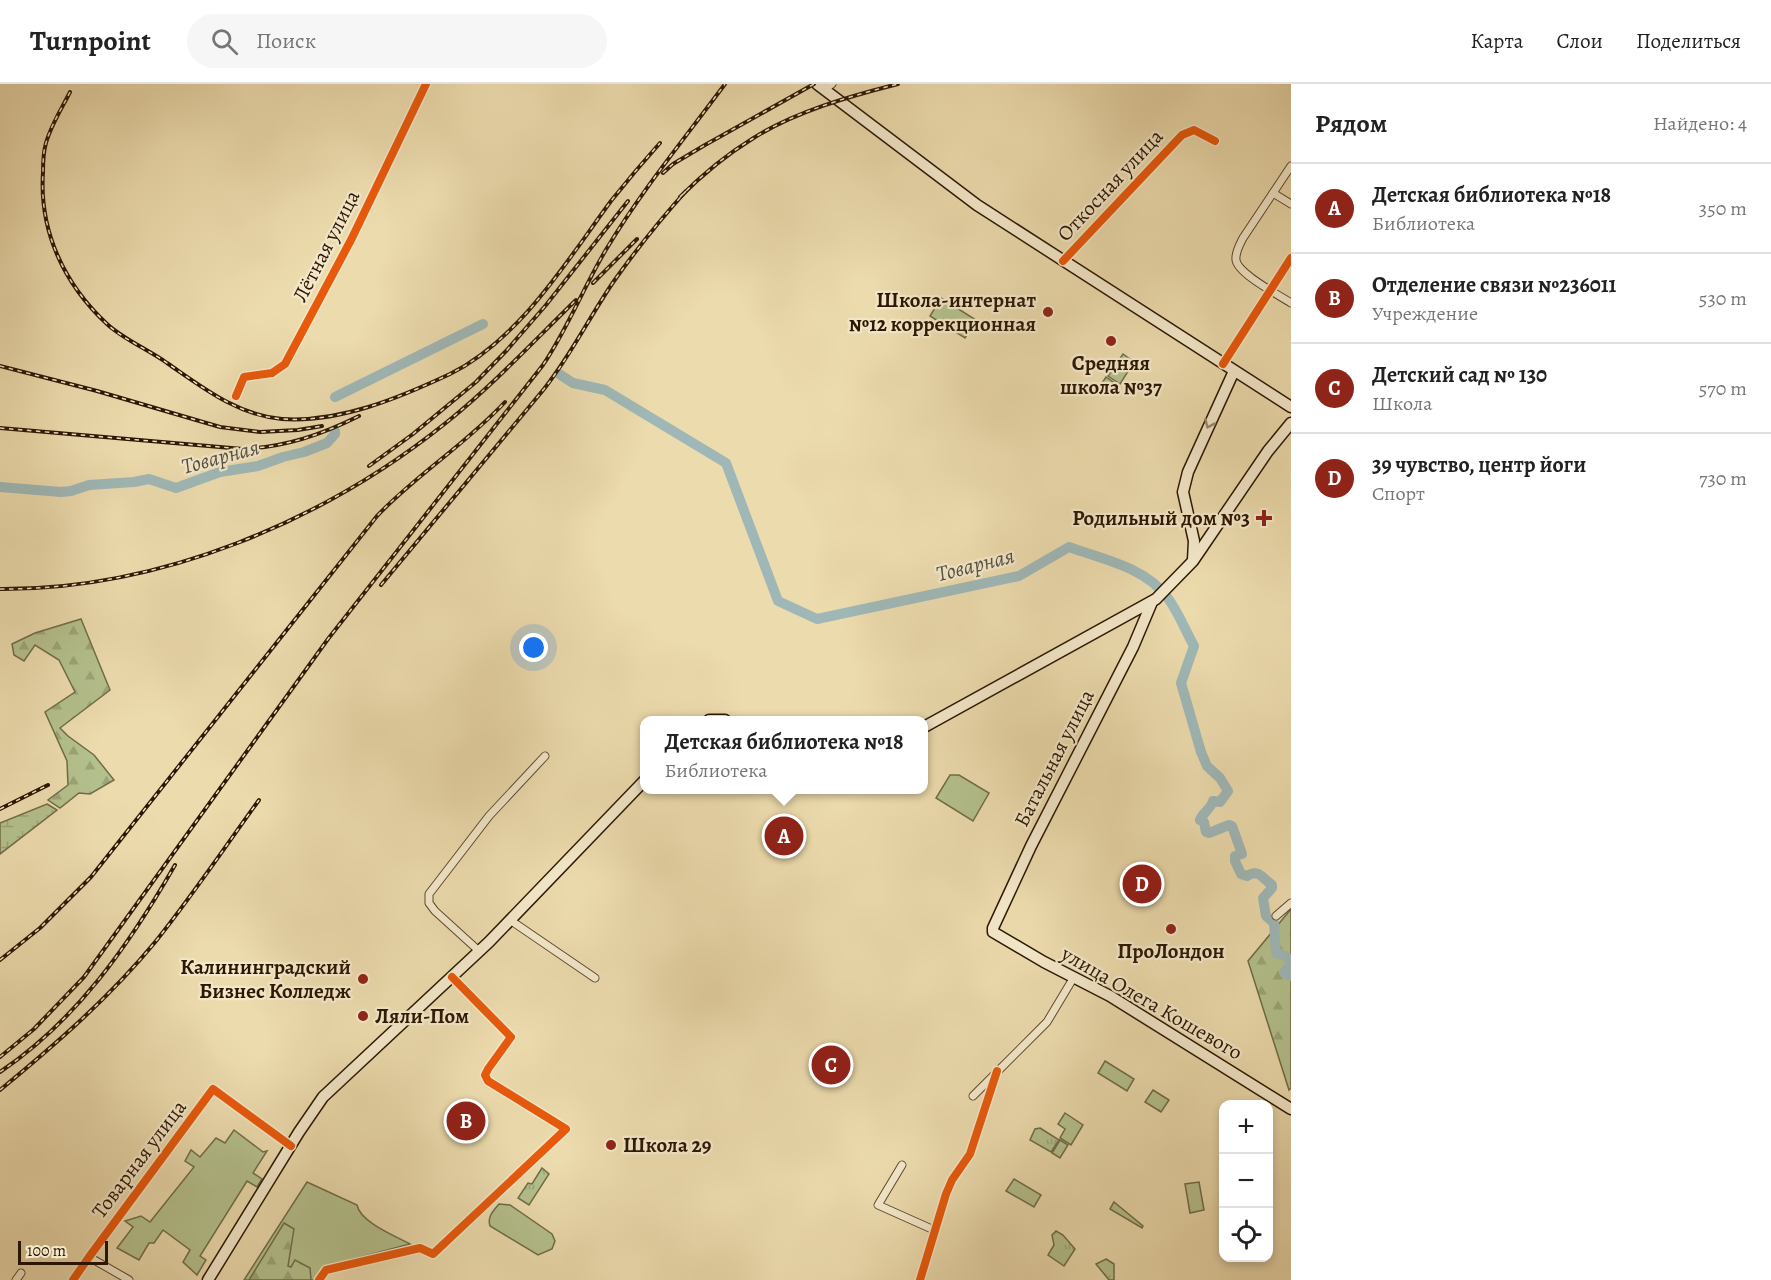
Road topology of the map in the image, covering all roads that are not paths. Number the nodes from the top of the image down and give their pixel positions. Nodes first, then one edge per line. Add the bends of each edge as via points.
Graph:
1 (426, 84) edge
2 (824, 86) edge
3 (1215, 141) dead end
4 (1291, 166) edge
5 (1273, 193) junction
6 (1291, 204) edge
7 (1291, 258) edge
8 (1063, 261) junction
9 (1271, 290) junction
10 (1291, 303) edge
11 (1223, 364) junction
12 (1234, 371) junction
13 (236, 396) dead end
14 (1291, 407) edge
15 (1291, 423) edge
16 (1194, 541) junction
17 (1206, 542) junction
18 (1193, 561) junction
19 (1154, 601) junction
20 (1128, 616) junction
21 (1140, 631) junction
22 (928, 725) edge
23 (545, 756) dead end
24 (640, 785) edge
25 (1291, 903) edge
26 (1276, 916) dead end
27 (510, 920) junction
28 (993, 932) joint
29 (479, 951) junction
30 (455, 974) junction
31 (1074, 977) junction
32 (595, 978) dead end
33 (997, 1071) junction
34 (972, 1096) dead end
35 (1291, 1109) edge
36 (291, 1146) junction
37 (902, 1165) dead end
38 (934, 1230) junction
39 (89, 1257) junction
40 (21, 1273) dead end
41 (16, 1280) edge
42 (73, 1280) edge
43 (129, 1280) edge
44 (208, 1280) edge
45 (319, 1280) edge
46 (920, 1280) edge

1 - 13 street, Лётная улица via 352,238 285,364 272,373 244,377
2 - 8 main road via 963,195
3 - 8 street, Откосная улица via 1194,130 1182,135
4 - 5 street
5 - 6 street
5 - 9 street via 1243,238 1236,261 1242,271
7 - 9 street
8 - 11 main road
9 - 10 street
9 - 11 street
11 - 12 main road
12 - 14 main road
12 -> 16 main road via 1188,472 1183,492
15 - 17 main road
16 - 17 main road
16 - 18 main road
17 - 18 main road
18 - 19 main road
19 - 20 main road
19 - 21 main road, Батальная улица
20 - 21 main road via 1138,623
20 - 22 main road
21 - 28 main road, Батальная улица via 1031,846
23 - 29 street via 489,816 429,894 435,911
24 - 27 main road
25 - 26 street
27 - 29 main road
27 - 32 street
28 - 31 main road, улица Олега Кошевого
29 - 30 main road
30 - 36 main road via 323,1097
30 - 45 street via 512,1037 488,1069 488,1081 566,1129 433,1254 420,1248 326,1270
31 - 33 street via 1047,1022
31 - 35 main road, улица Олега Кошевого
33 - 34 street
33 - 38 street via 970,1154 952,1180
36 - 39 street, Товарная улица via 213,1089
36 - 44 main road
37 - 38 street via 878,1205
38 - 46 street
39 - 42 street, Товарная улица
39 - 43 street
40 - 41 street

